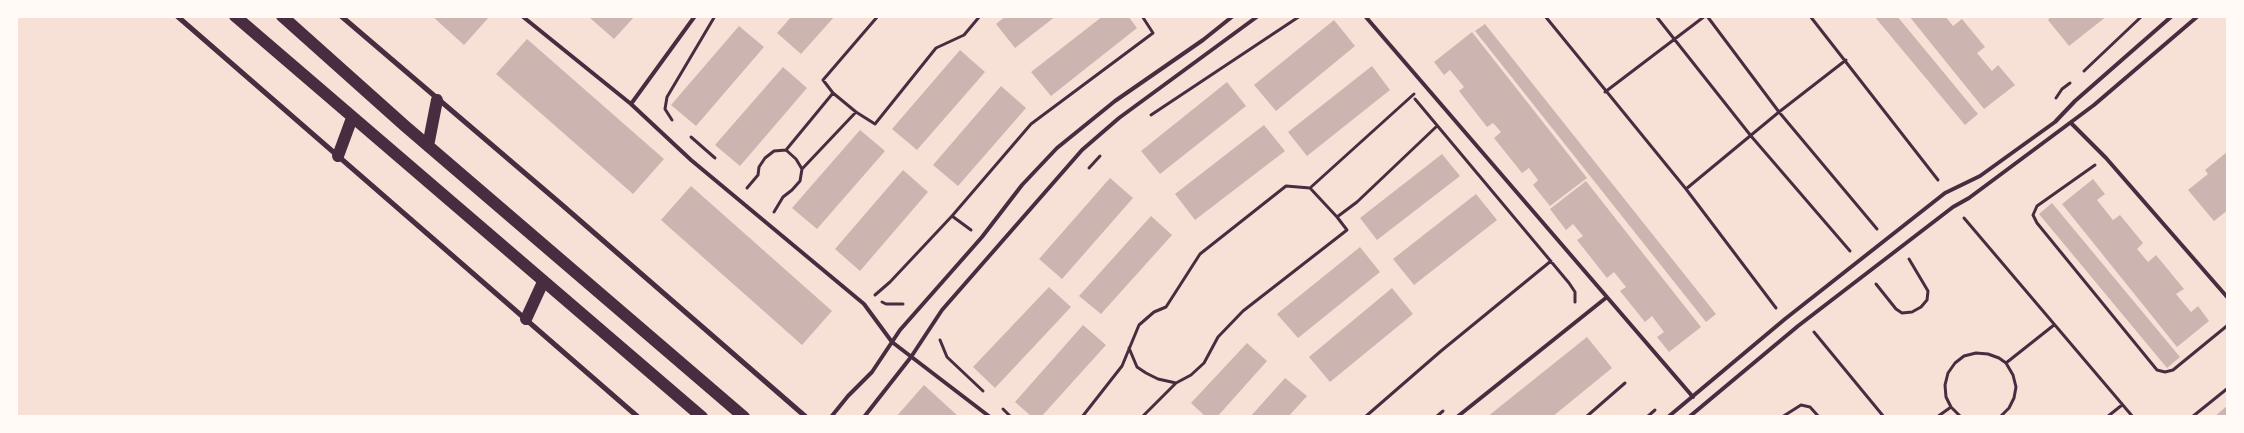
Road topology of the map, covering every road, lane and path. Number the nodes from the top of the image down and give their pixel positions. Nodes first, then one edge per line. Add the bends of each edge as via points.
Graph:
1 (177, 16) edge
2 (235, 16) edge
3 (282, 16) edge
4 (340, 16) edge
5 (522, 16) edge
6 (695, 16) edge
7 (715, 16) edge
8 (878, 16) edge
9 (980, 16) edge
10 (1142, 16) edge
11 (1233, 16) edge
12 (1258, 16) edge
13 (1300, 16) edge
14 (1365, 16) edge
15 (1545, 16) edge
16 (1656, 16) edge
17 (1706, 16) edge
18 (1810, 16) edge
19 (2172, 16) edge
20 (2198, 16) edge
21 (1674, 38) junction
22 (1846, 60) junction
23 (1423, 85) junction
24 (1406, 88) dead end
25 (1605, 92) junction
26 (833, 93) junction
27 (1412, 96) junction
28 (437, 100) junction
29 (631, 104) junction
30 (856, 112) junction
31 (1779, 112) junction
32 (1148, 117) dead end
33 (352, 118) junction
34 (1452, 118) junction
35 (2071, 123) junction
36 (679, 126) dead end
37 (1436, 127) junction
38 (686, 132) dead end
39 (1751, 136) junction
40 (428, 146) junction
41 (786, 150) junction
42 (1102, 155) dead end
43 (338, 156) junction
44 (2106, 158) junction
45 (720, 163) dead end
46 (802, 169) junction
47 (1083, 173) dead end
48 (1938, 180) dead end
49 (741, 181) dead end
50 (748, 187) junction
51 (1310, 188) junction
52 (1686, 190) junction
53 (755, 193) dead end
54 (737, 198) junction
55 (769, 204) dead end
56 (776, 209) junction
57 (783, 216) dead end
58 (952, 216) junction
59 (1337, 217) junction
60 (1964, 218) dead end
61 (766, 222) junction
62 (976, 226) dead end
63 (1877, 230) dead end
64 (972, 231) junction
65 (967, 239) dead end
66 (1565, 249) junction
67 (1850, 252) dead end
68 (1909, 259) dead end
69 (1550, 262) junction
70 (543, 282) junction
71 (1876, 284) dead end
72 (1606, 297) junction
73 (2228, 298) edge
74 (906, 302) dead end
75 (1571, 308) dead end
76 (1777, 308) dead end
77 (526, 319) junction
78 (2054, 325) junction
79 (2228, 325) edge
80 (1814, 332) dead end
81 (941, 337) dead end
82 (892, 342) junction
83 (1129, 347) junction
84 (911, 357) junction
85 (2006, 363) junction
86 (1176, 382) junction
87 (1625, 383) dead end
88 (2228, 388) edge
89 (985, 393) dead end
90 (1693, 397) junction
91 (998, 405) dead end
92 (2122, 405) junction
93 (1951, 407) junction
94 (1444, 411) dead end
95 (1691, 416) edge
96 (638, 417) edge
97 (702, 417) edge
98 (744, 417) edge
99 (806, 417) edge
100 (831, 417) edge
101 (864, 417) edge
102 (990, 417) edge
103 (1011, 417) edge
104 (1082, 417) edge
105 (1142, 417) edge
106 (1365, 417) edge
107 (1436, 417) edge
108 (1457, 417) edge
109 (1586, 417) edge
110 (1668, 417) edge
111 (1782, 417) edge
112 (1819, 417) edge
113 (1884, 417) edge
114 (1937, 417) edge
115 (1961, 417) edge
116 (2000, 417) edge
117 (2107, 417) edge
118 (2133, 417) edge
119 (2192, 417) edge

1 - 43 street
2 - 33 main road
3 - 40 main road
4 - 28 street
5 - 29 lane
6 - 29 lane
7 - 36 path via 667,97 665,109
8 - 26 path via 823,80
9 - 30 path via 964,35 936,48 875,124
10 - 58 path via 1153,33 1032,124
11 - 82 lane via 1115,101 1058,148 1022,185
12 - 84 lane via 1119,118 1082,150 942,310
13 - 32 path
14 - 23 lane
15 - 25 path
16 - 21 path
17 - 21 path
17 - 31 path
18 - 22 path
19 - 90 lane via 2075,101 2056,122 1980,176 1945,193 1785,319
20 - 35 lane
21 - 25 path
21 - 39 path
22 - 31 path
22 - 48 path
23 - 27 path
23 - 34 lane
24 - 27 path
25 - 52 path
26 - 30 path
26 - 41 path
27 - 37 path
27 - 51 path
28 - 40 main road
28 - 99 street
29 - 54 lane
30 - 46 path
31 - 39 path
31 - 63 path
33 - 43 main road
33 - 70 main road
34 - 37 path
34 - 66 lane
35 - 44 lane
35 - 95 lane via 1798,326
37 - 59 path
37 - 69 path
38 - 45 path
39 - 52 path
39 - 67 path
40 - 98 main road
41 - 46 path
41 - 50 path via 765,158 758,175
42 - 47 path
43 - 77 street
44 - 73 lane
44 - 79 path via 2037,206 2033,215 2037,223 2157,370 2173,370
46 - 56 path via 800,181 783,196
49 - 50 path
50 - 53 path
50 - 54 path
51 - 59 path
51 - 83 path via 1286,186 1277,191 1200,254 1166,307 1138,325
52 - 76 path
54 - 61 lane
55 - 56 path
56 - 57 path
56 - 61 path
58 - 64 path
58 - 74 path via 872,297 886,304
59 - 86 path via 1347,230 1242,311 1218,337 1204,363
60 - 78 path
61 - 82 lane via 864,304
62 - 64 path
64 - 65 path
66 - 69 path
66 - 72 lane
68 - 71 path via 1928,291 1927,300 1921,307 1902,313
69 - 75 path via 1575,292 1576,300
69 - 106 path
70 - 77 main road
70 - 97 main road
72 - 90 lane
72 - 108 lane
77 - 96 street
78 - 85 path
78 - 92 path
80 - 113 path
81 - 89 path via 939,342 946,357
82 - 84 lane
82 - 100 lane via 872,372
83 - 86 path via 1137,367 1158,379
83 - 104 path via 1122,366
84 - 101 lane
84 - 102 lane
85 - 93 path via 1988,354 1976,353 1955,363 1945,385
85 - 116 path via 2016,387 2009,408
86 - 105 path
87 - 109 path
88 - 119 path
90 - 110 lane
91 - 103 path
92 - 117 path
92 - 118 path
93 - 114 path
93 - 115 path
94 - 107 path
111 - 112 path via 1801,405 1810,407

